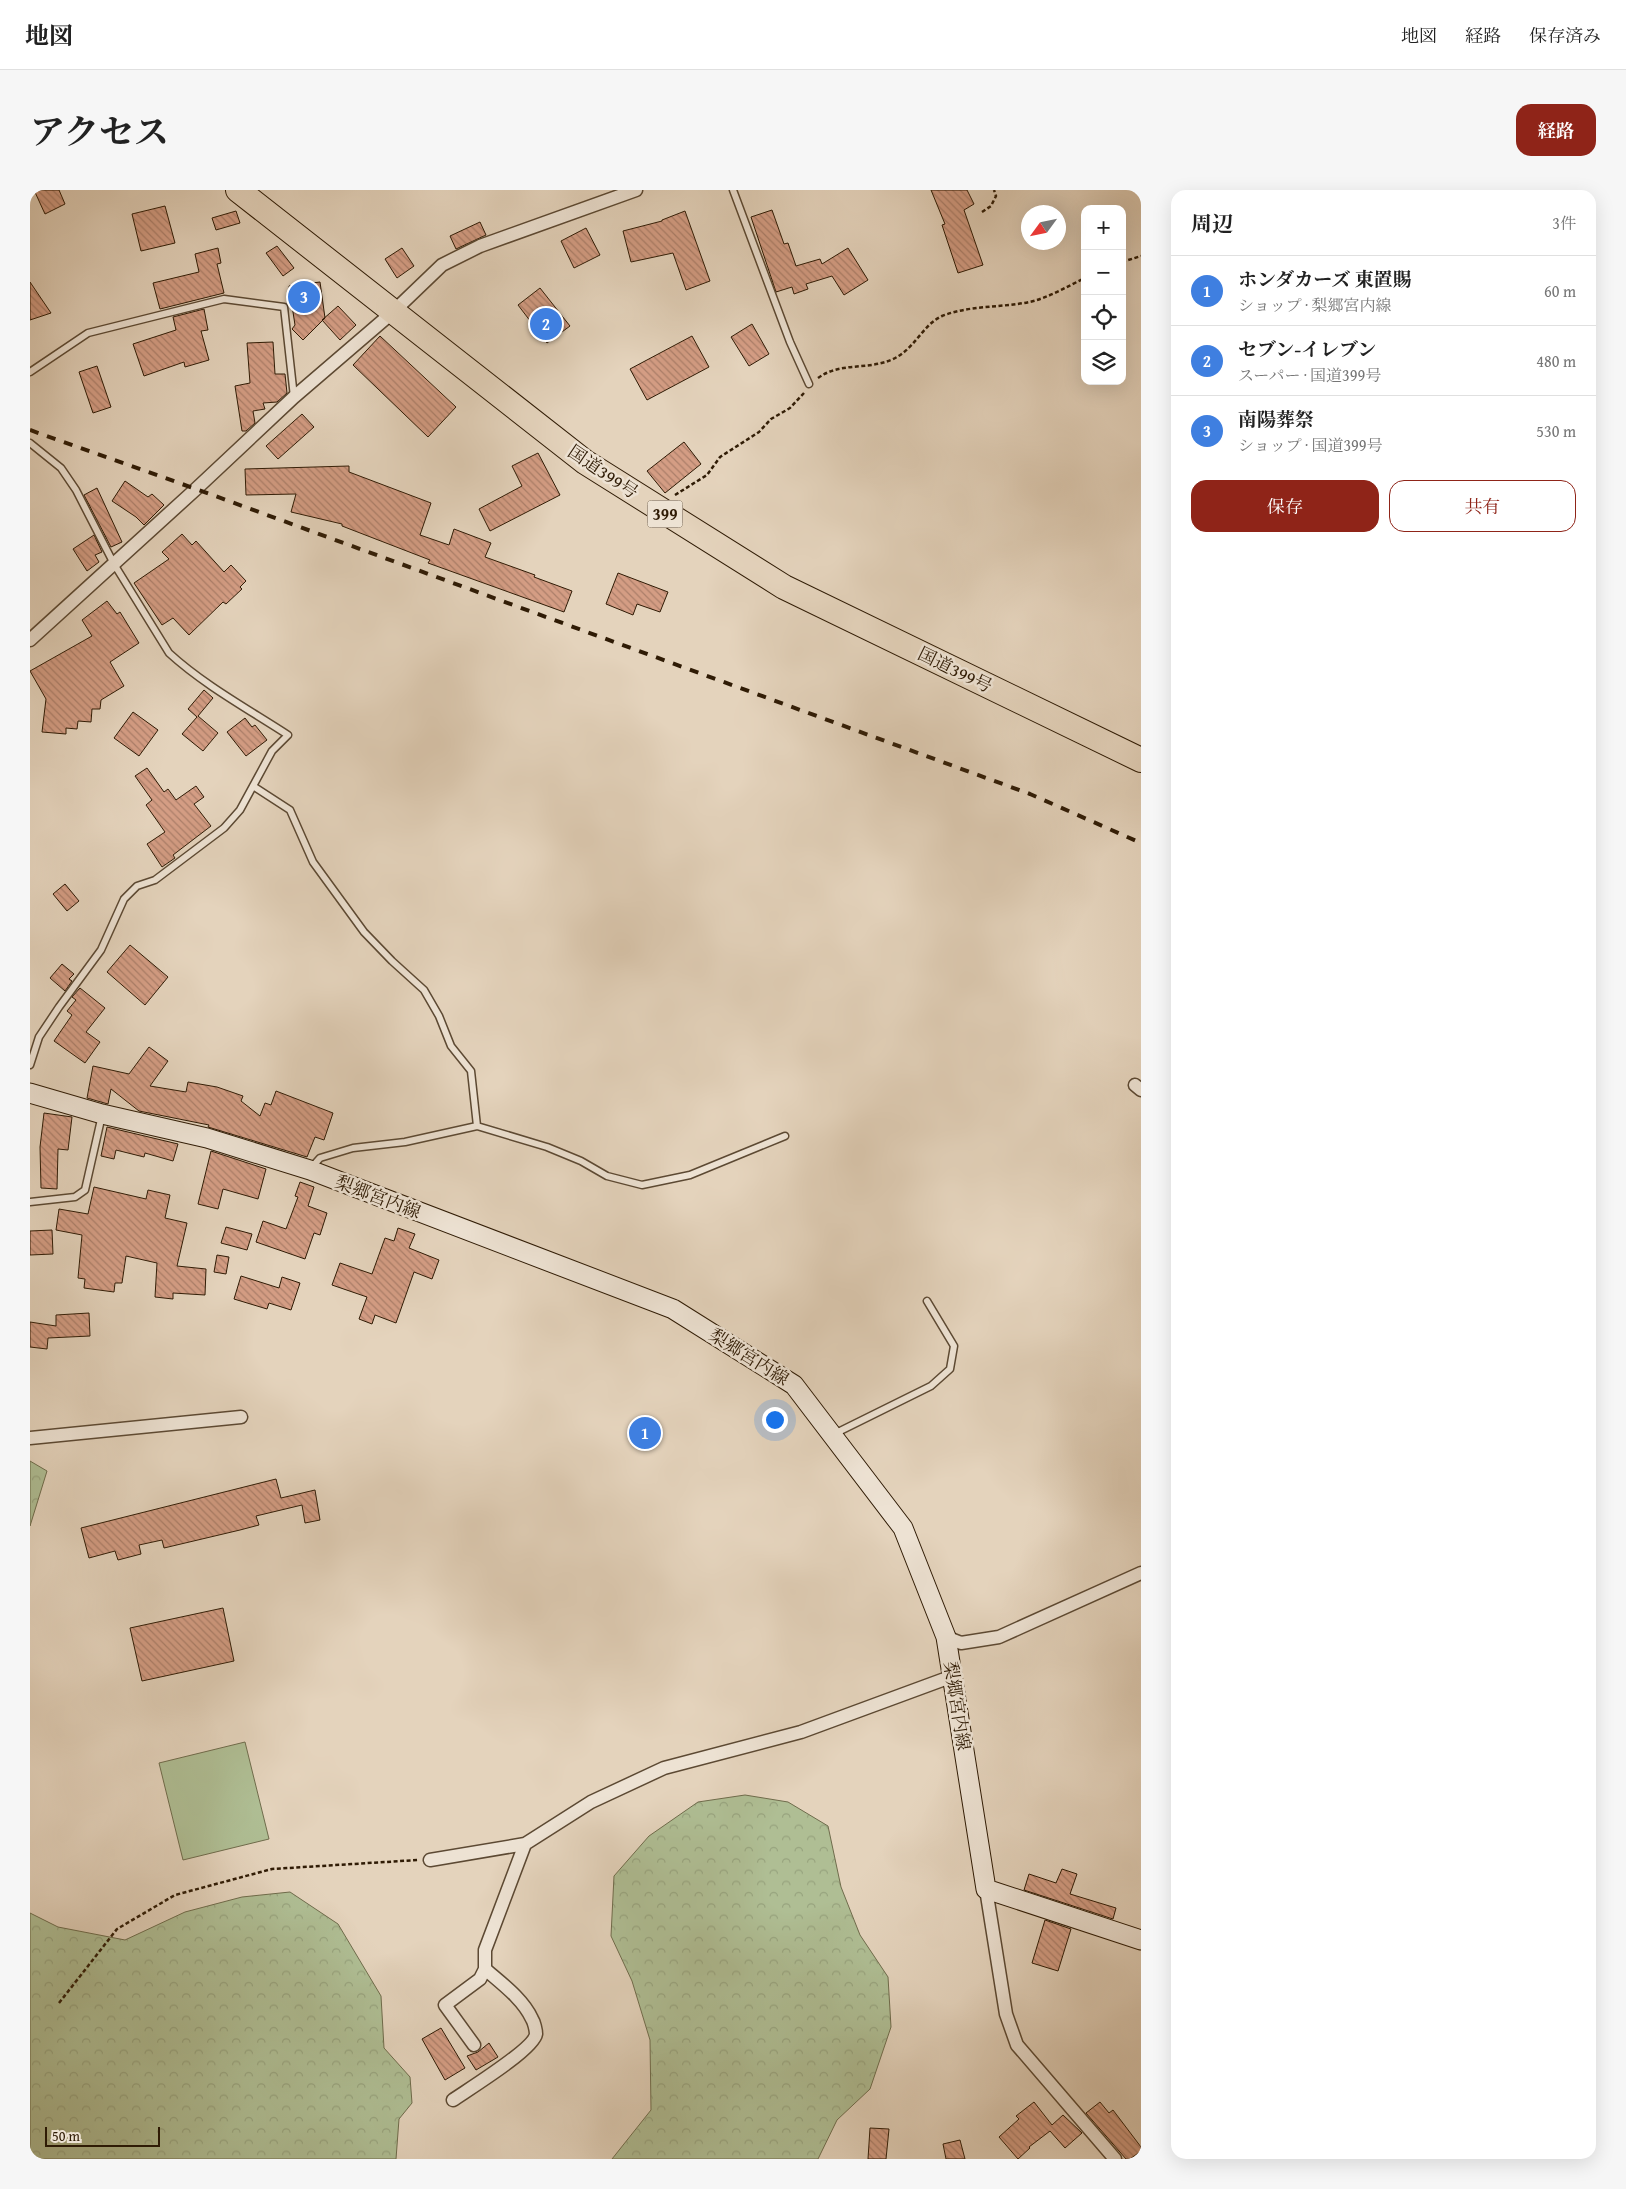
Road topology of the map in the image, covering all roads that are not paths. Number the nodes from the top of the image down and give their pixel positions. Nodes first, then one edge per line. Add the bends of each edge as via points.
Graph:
1 (238, 190) edge
2 (636, 190) edge
3 (732, 190) edge
4 (393, 312) junction
5 (30, 372) edge
6 (810, 384) road end
7 (294, 397) junction
8 (30, 443) edge
9 (114, 564) junction
10 (30, 640) edge
11 (1141, 760) edge
12 (252, 786) junction
13 (30, 1065) edge
14 (30, 1093) edge
15 (102, 1114) junction
16 (477, 1126) junction
17 (785, 1136) dead end
18 (310, 1170) junction
19 (30, 1202) edge
20 (927, 1301) dead end
21 (241, 1417) dead end
22 (833, 1434) junction
23 (30, 1438) edge
24 (1141, 1573) edge
25 (946, 1637) junction
26 (953, 1676) junction
27 (525, 1844) junction
28 (430, 1860) road end
29 (986, 1889) junction
30 (1141, 1940) edge
31 (485, 1969) junction
32 (474, 2045) dead end
33 (453, 2100) dead end
34 (1114, 2159) edge

1 - 4 highway, 国道399号 / 399
2 - 4 street via 480,246 442,266
3 - 6 lane via 790,342
4 - 7 street
4 - 11 highway, 国道399号 / 399 via 585,462 784,587
5 - 7 lane via 88,333 224,298 284,307
7 - 9 street
8 - 9 lane via 61,468
9 - 10 street
9 - 12 lane via 169,653 288,735 272,751
12 - 13 lane via 240,810 224,828 154,880 137,886 124,899 101,950 39,1037
12 - 16 lane via 290,810 313,862 358,924 424,990 451,1046 471,1071
14 - 15 main road, 梨郷宮内線
15 - 18 main road, 梨郷宮内線 via 207,1138
15 - 19 lane via 85,1190 75,1197
16 - 17 lane via 547,1147 606,1176 642,1185 690,1175
16 - 18 lane via 405,1142 352,1148 320,1158
18 - 22 main road, 梨郷宮内線 via 673,1309 794,1385
20 - 22 lane via 954,1346 950,1370 931,1386
21 - 23 street
22 - 25 main road, 梨郷宮内線 via 903,1528
24 - 25 street via 999,1637 962,1642
25 - 26 main road, 梨郷宮内線
26 - 27 street via 801,1732 664,1768 591,1802
26 - 29 main road, 梨郷宮内線
27 - 28 street
27 - 31 street via 485,1950
29 - 30 main road
29 - 34 street via 1006,2014 1017,2045
31 - 32 street via 480,1979 445,2005
31 - 33 street via 524,2005 533,2019 536,2034 525,2050

